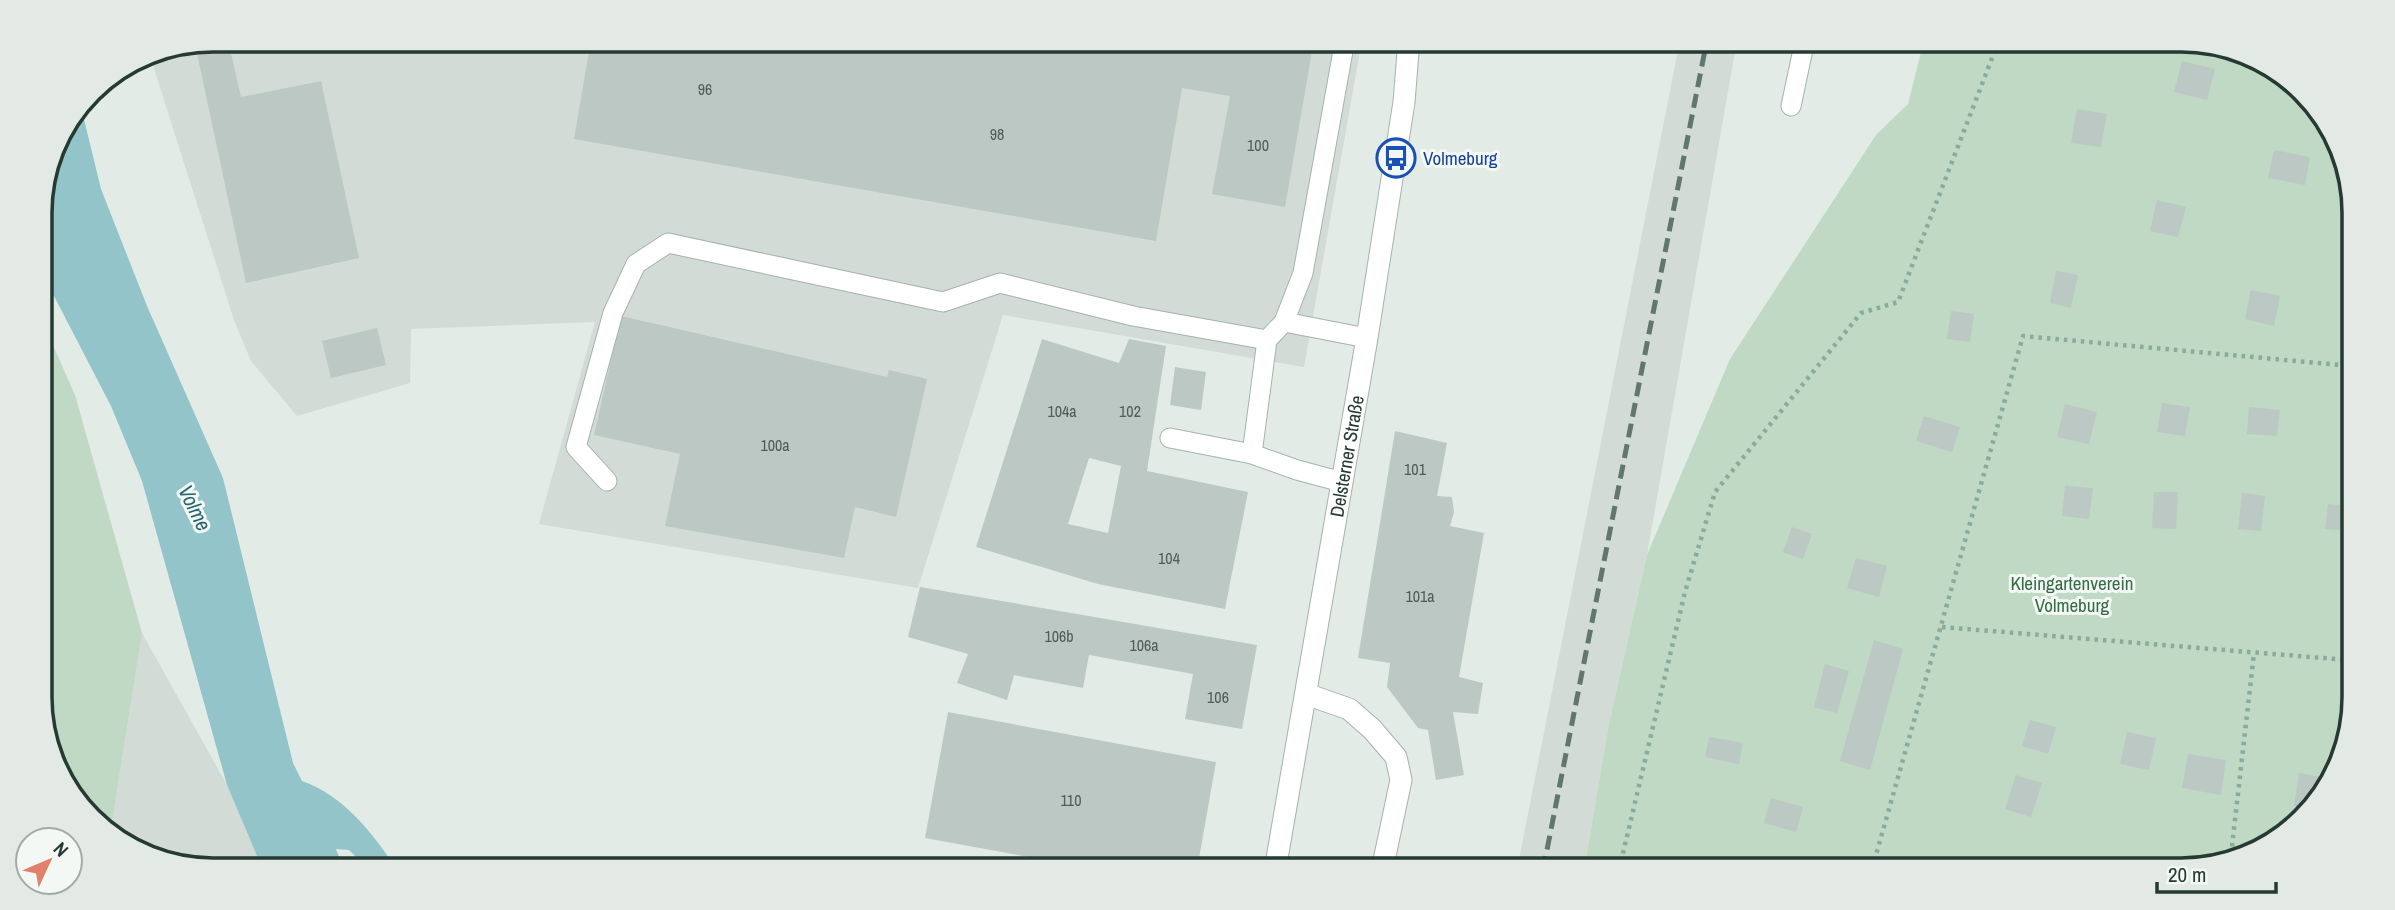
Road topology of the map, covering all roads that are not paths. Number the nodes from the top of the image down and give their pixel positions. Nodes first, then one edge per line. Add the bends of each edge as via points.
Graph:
1 (1343, 52) edge
2 (1408, 52) edge
3 (1802, 52) edge
4 (1791, 106) dead end
5 (1284, 322) junction
6 (1367, 338) junction
7 (1267, 340) junction
8 (1170, 438) dead end
9 (1252, 454) junction
10 (607, 481) dead end
11 (1342, 482) junction
12 (1306, 694) junction
13 (1277, 857) edge
14 (1384, 857) edge

1 - 5 lane via 1303,273
2 - 6 street, Delsterner Straße
3 - 4 lane
5 - 6 lane
5 - 7 lane
6 - 11 street, Delsterner Straße
7 - 9 lane
7 - 10 lane via 1133,317 1000,283 943,302 668,243 636,264 612,313 576,447
8 - 9 lane
9 - 11 lane
11 - 12 street, Delsterner Straße
12 - 13 street, Delsterner Straße
12 - 14 street via 1349,709 1395,757 1401,779

